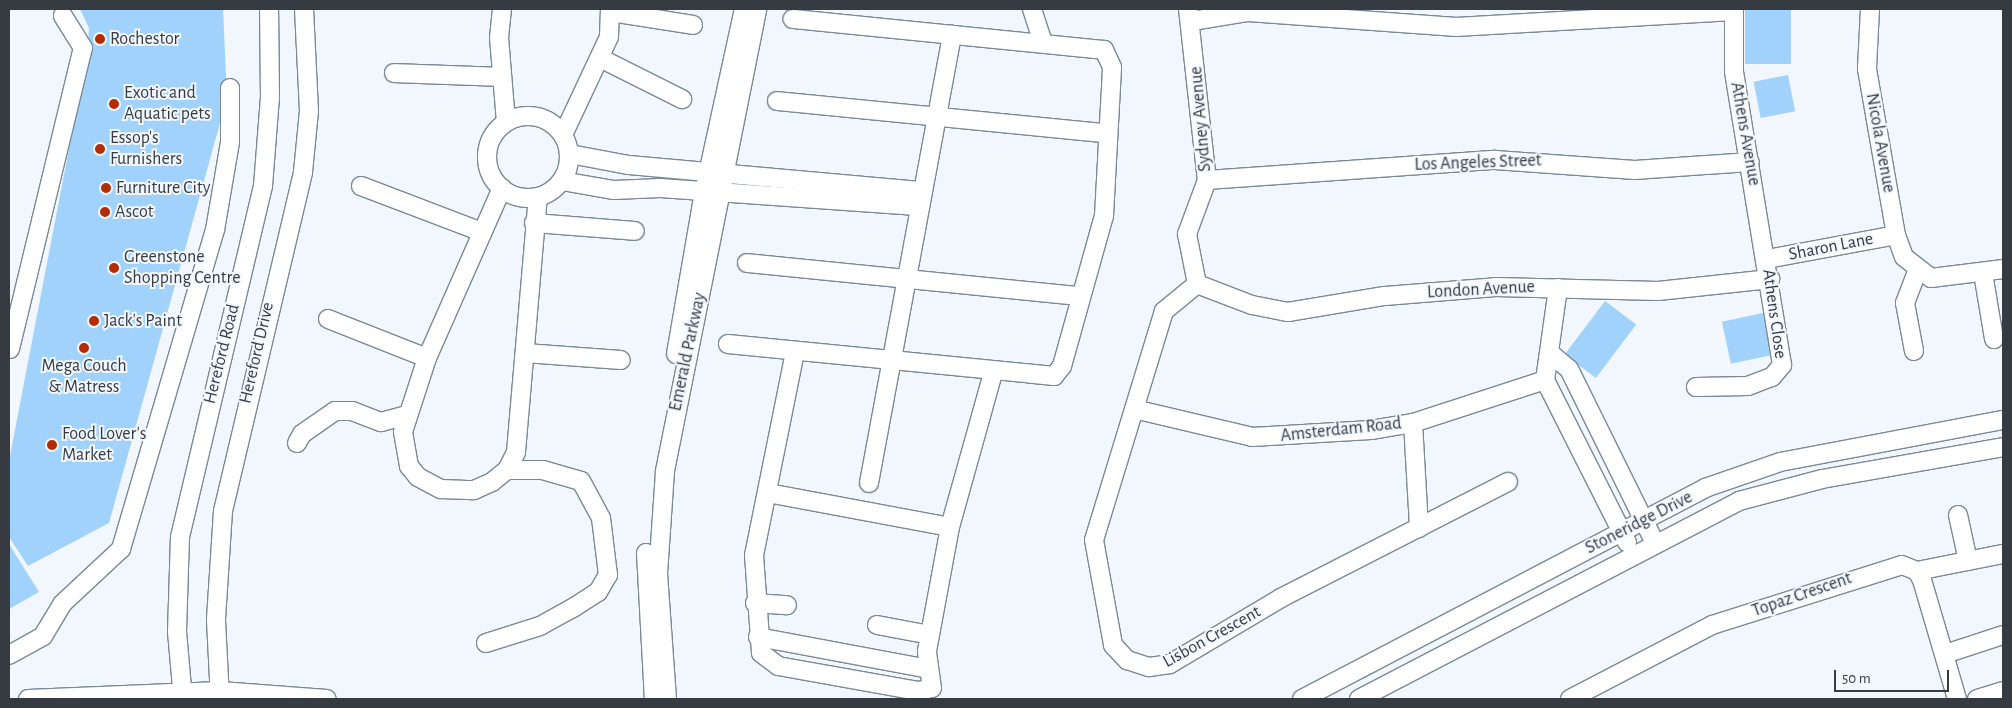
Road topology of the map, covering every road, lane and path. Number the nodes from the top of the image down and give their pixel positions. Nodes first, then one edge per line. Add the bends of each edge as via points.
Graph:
1 (269, 9) edge
2 (304, 9) edge
3 (502, 9) edge
4 (744, 9) edge
5 (757, 9) edge
6 (1032, 9) edge
7 (1870, 9) edge
8 (610, 10) edge
9 (1734, 10) edge
10 (1190, 15) edge
11 (63, 16) dead end
12 (860, 17) edge
13 (793, 19) dead end
14 (692, 25) dead end
15 (952, 35) junction
16 (1043, 43) junction
17 (600, 58) junction
18 (394, 73) dead end
19 (501, 77) junction
20 (230, 88) dead end
21 (682, 99) dead end
22 (777, 101) dead end
23 (936, 116) junction
24 (506, 122) junction
25 (1106, 133) junction
26 (563, 135) junction
27 (570, 154) junction
28 (1750, 162) junction
29 (717, 170) junction
30 (1207, 180) junction
31 (562, 181) junction
32 (361, 186) dead end
33 (502, 188) junction
34 (704, 192) junction
35 (722, 194) junction
36 (538, 197) junction
37 (921, 199) junction
38 (534, 223) junction
39 (635, 231) dead end
40 (482, 232) junction
41 (1896, 235) junction
42 (1767, 259) junction
43 (748, 263) dead end
44 (2003, 269) edge
45 (1917, 271) junction
46 (1983, 273) junction
47 (907, 279) junction
48 (1770, 279) junction
49 (1197, 284) junction
50 (1558, 288) junction
51 (1080, 296) junction
52 (328, 319) dead end
53 (1994, 339) dead end
54 (728, 344) dead end
55 (10, 349) edge
56 (1914, 351) dead end
57 (525, 352) junction
58 (795, 352) junction
59 (1550, 354) junction
60 (427, 358) junction
61 (621, 360) dead end
62 (893, 362) junction
63 (993, 373) junction
64 (1545, 380) junction
65 (1696, 387) dead end
66 (1134, 408) junction
67 (407, 415) junction
68 (2003, 420) edge
69 (1413, 423) junction
70 (297, 443) dead end
71 (2003, 447) edge
72 (507, 470) junction
73 (1508, 482) dead end
74 (870, 483) dead end
75 (768, 492) junction
76 (1958, 515) dead end
77 (1643, 520) junction
78 (950, 527) junction
79 (1419, 528) junction
80 (1622, 532) junction
81 (1655, 543) junction
82 (2003, 554) edge
83 (1633, 555) junction
84 (1968, 561) junction
85 (1917, 571) junction
86 (755, 603) junction
87 (786, 605) dead end
88 (877, 625) dead end
89 (930, 634) junction
90 (2003, 635) edge
91 (758, 637) junction
92 (486, 643) dead end
93 (1945, 654) junction
94 (9, 655) edge
95 (929, 669) junction
96 (2003, 691) edge
97 (220, 695) edge
98 (183, 696) edge
99 (28, 699) edge
100 (327, 699) edge
101 (654, 699) edge
102 (667, 699) edge
103 (1302, 699) edge
104 (1360, 699) edge
105 (1570, 699) edge
106 (1957, 699) edge
107 (1977, 699) edge

1 - 98 street, Hereford Road via 270,98 263,186 180,536 177,632
2 - 97 street, Hereford Drive via 308,138 223,511 216,618
3 - 19 street
4 - 29 street, Emerald Parkway
5 - 29 street, Emerald Parkway
6 - 16 street
7 - 41 street, Nicola Avenue via 1867,69
8 - 14 street
8 - 17 street via 609,37
9 - 10 street via 1456,27 1248,12
9 - 28 street, Athens Avenue via 1734,71
10 - 30 street, Sydney Avenue
11 - 55 street via 83,48
12 - 13 street
12 - 15 street
15 - 16 street
15 - 23 street
16 - 25 street via 1092,48 1109,55
17 - 21 street
17 - 26 street
18 - 19 street
19 - 24 street
20 - 94 street via 230,142 215,230 121,548 62,604 43,636
22 - 23 street
23 - 25 street
23 - 37 street
24 - 26 street via 533,116 547,120
24 - 33 street via 495,132 487,157 489,170
25 - 51 street via 1104,216
26 - 27 street
27 - 29 street via 629,165
27 - 31 street
28 - 30 street, Los Angeles Street via 1635,170 1495,160
28 - 42 street, Athens Avenue
29 - 34 street, Emerald Parkway
29 - 35 street, Emerald Parkway
29 - 37 street
30 - 49 street, Sydney Avenue via 1187,234
31 - 34 street via 614,190
31 - 36 street
32 - 40 street
33 - 36 street via 516,197
33 - 40 street
34 - 35 street
34 - 101 street, Emerald Parkway via 649,519 646,576
35 - 37 street
35 - 102 street, Emerald Parkway via 665,471 658,574
36 - 38 street
37 - 47 street
38 - 39 street
38 - 57 street
40 - 60 street
41 - 42 street, Sharon Lane
41 - 45 street, Nicola Avenue via 1904,257
42 - 48 street, Athens Close
43 - 47 street
44 - 46 street
45 - 46 street via 1938,278
45 - 56 street via 1905,303
46 - 53 street
47 - 51 street
47 - 62 street
48 - 50 street, London Avenue via 1676,290
48 - 65 street, Athens Close via 1783,356 1778,372 1748,386
49 - 50 street, London Avenue via 1252,305 1288,312 1395,295 1510,286
49 - 66 street, Lisbon Crescent via 1164,311
50 - 59 street
51 - 63 street via 1059,373 1048,378
52 - 60 street
54 - 58 street
57 - 61 street
57 - 72 street via 519,433
58 - 62 street
58 - 75 street
59 - 64 street
59 - 77 street via 1569,369
60 - 67 street
62 - 63 street
62 - 74 street
63 - 78 street
64 - 69 street, Amsterdam Road
64 - 80 street
66 - 69 street, Amsterdam Road via 1252,437 1371,430
66 - 79 street, Lisbon Crescent via 1094,550 1113,645 1138,665 1170,664 1281,598
67 - 70 street via 381,422 352,410 334,411 302,434
67 - 72 street via 404,449 410,466 429,484 456,492 474,490
68 - 77 street, Stoneridge Drive via 1780,462 1705,488
69 - 79 street
71 - 81 street, Stoneridge Drive via 1739,501
72 - 92 street via 543,470 581,480 601,518 608,575 598,592 573,608 540,626
73 - 79 street, Lisbon Crescent
75 - 78 street
75 - 86 street via 754,555
76 - 84 street
77 - 80 street, Stoneridge Drive
77 - 81 street
78 - 89 street
80 - 83 street
80 - 103 street, Stoneridge Drive
81 - 83 street, Stoneridge Drive
82 - 84 street
83 - 104 street, Stoneridge Drive
84 - 85 street
85 - 93 street
85 - 105 street, Topaz Crescent via 1892,565 1712,625
86 - 87 street
86 - 91 street
88 - 89 street
89 - 95 street
90 - 93 street
91 - 95 street
91 - 95 street via 764,658 778,666 925,692 932,684
93 - 106 street
96 - 107 street
97 - 98 street
97 - 100 street
98 - 99 street

